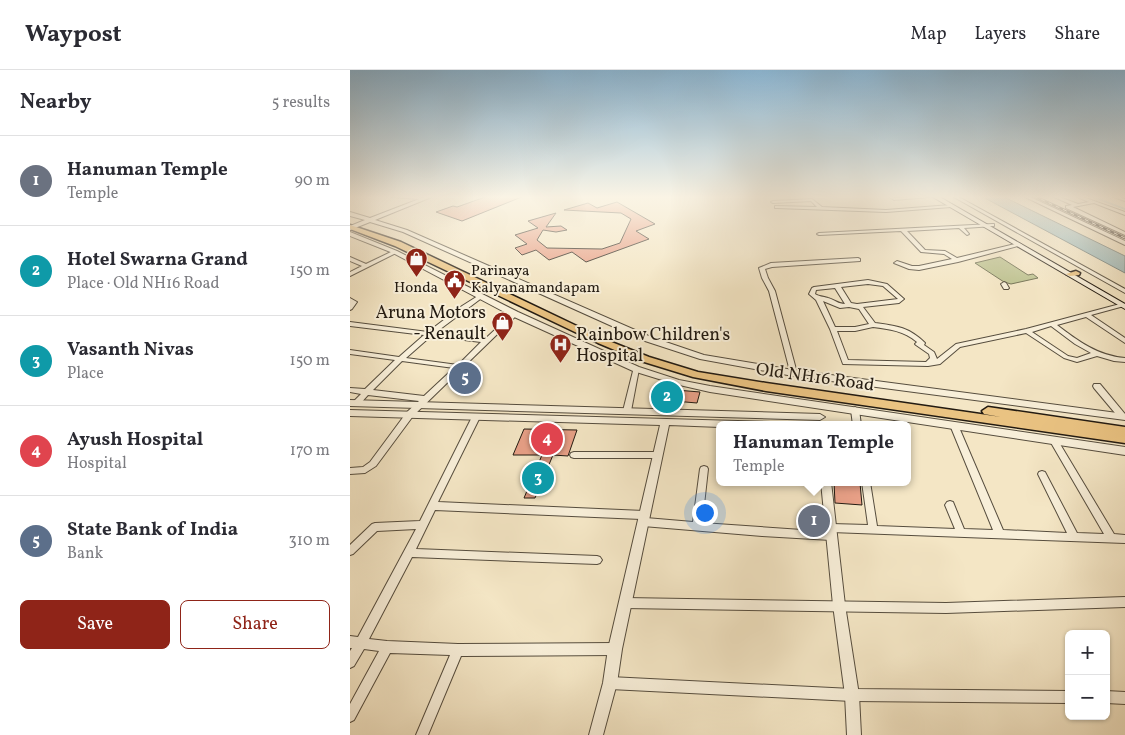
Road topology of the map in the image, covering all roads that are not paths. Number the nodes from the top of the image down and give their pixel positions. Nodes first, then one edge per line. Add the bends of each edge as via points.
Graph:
1 (359, 227) edge
2 (362, 227) edge
3 (365, 227) edge
4 (373, 227) edge
5 (945, 227) edge
6 (961, 227) edge
7 (992, 227) edge
8 (992, 227) edge
9 (1010, 227) edge
10 (1091, 227) edge
11 (1110, 227) edge
12 (903, 230) junction
13 (818, 234) dead end
14 (967, 234) dead end
15 (1125, 234) edge
16 (1125, 243) edge
17 (1019, 245) junction
18 (395, 252) junction
19 (350, 259) edge
20 (858, 260) dead end
21 (958, 260) junction
22 (897, 263) dead end
23 (367, 266) junction
24 (911, 268) junction
25 (920, 273) dead end
26 (350, 274) edge
27 (1073, 274) junction
28 (837, 286) junction
29 (1125, 291) edge
30 (481, 296) junction
31 (819, 299) junction
32 (350, 300) edge
33 (849, 305) junction
34 (1122, 305) edge
35 (350, 308) edge
36 (1125, 312) edge
37 (515, 314) junction
38 (1087, 315) junction
39 (350, 324) edge
40 (1052, 324) junction
41 (873, 325) junction
42 (833, 329) junction
43 (1027, 331) junction
44 (429, 335) junction
45 (487, 341) junction
46 (1125, 341) edge
47 (350, 352) edge
48 (1096, 354) junction
49 (402, 359) junction
50 (1125, 360) edge
51 (928, 364) junction
52 (460, 367) junction
53 (636, 370) junction
54 (793, 373) junction
55 (1097, 386) dead end
56 (350, 390) edge
57 (366, 392) junction
58 (423, 402) junction
59 (353, 403) edge
60 (820, 406) junction
61 (855, 410) junction
62 (350, 413) edge
63 (410, 414) junction
64 (620, 414) junction
65 (476, 417) junction
66 (1124, 417) edge
67 (665, 421) junction
68 (820, 421) edge
69 (856, 421) edge
70 (716, 423) edge
71 (954, 425) junction
72 (1125, 431) edge
73 (1125, 439) edge
74 (1054, 440) junction
75 (1125, 451) edge
76 (574, 455) dead end
77 (657, 455) junction
78 (704, 469) dead end
79 (350, 471) edge
80 (1042, 474) dead end
81 (826, 486) edge
82 (866, 486) edge
83 (950, 504) dead end
84 (433, 506) junction
85 (643, 519) junction
86 (422, 525) junction
87 (696, 526) junction
88 (872, 530) junction
89 (831, 532) junction
90 (961, 534) junction
91 (1000, 535) junction
92 (1074, 537) junction
93 (1112, 538) junction
94 (1125, 540) edge
95 (350, 551) edge
96 (409, 553) junction
97 (597, 560) dead end
98 (1125, 602) edge
99 (625, 603) junction
100 (839, 605) junction
101 (355, 642) edge
102 (387, 647) junction
103 (611, 649) junction
104 (458, 650) junction
105 (350, 662) edge
106 (610, 683) junction
107 (852, 695) junction
108 (1065, 697) edge
109 (1110, 698) edge
110 (1125, 698) edge
111 (350, 716) edge
112 (422, 735) edge
113 (596, 735) edge
114 (854, 735) edge

1 - 18 street
2 - 73 main road, Old NH16 Road via 617,348 672,369 758,386
3 - 72 main road, Old NH16 Road via 390,235 633,347 691,366 738,376
4 - 54 street via 409,233 654,342 703,357
5 - 12 street
6 - 14 street
7 - 17 main road
8 - 27 main road
9 - 29 street
10 - 16 street
11 - 15 street
12 - 13 street
12 - 21 street via 923,251 945,253
17 - 21 street
17 - 27 main road
18 - 23 street
18 - 30 street
19 - 23 street
20 - 54 street via 771,264 762,268 772,291
21 - 24 street
22 - 24 street
23 - 26 street
24 - 25 street
27 - 34 main road
28 - 31 street via 814,289 812,294
28 - 33 street
28 - 33 street via 868,282 885,285 901,299
30 - 37 street
30 - 44 street via 454,313
31 - 33 street via 840,306
31 - 42 street
32 - 35 street via 354,302
33 - 41 street via 860,308
34 - 36 street
34 - 38 street
37 - 45 street
37 - 53 street
38 - 40 street
38 - 46 street
39 - 44 street
40 - 43 street
40 - 48 street
41 - 42 street
41 - 51 street via 912,334 922,343 918,344 932,353 934,359
42 - 51 street via 845,362
43 - 48 street via 1066,358 1078,360
43 - 51 street via 958,345 938,362
44 - 45 street
44 - 49 street
45 - 52 street
47 - 49 street
48 - 50 street
49 - 52 street
49 - 57 street
52 - 58 street
53 - 60 street via 710,389
53 - 64 street
54 - 66 street
55 - 66 street
56 - 57 street
57 - 58 street
57 - 59 street
58 - 59 street
58 - 63 street
58 - 64 street
60 - 61 street
60 - 68 street
61 - 69 street
61 - 71 street
62 - 63 street
63 - 65 street
63 - 79 street via 373,464 365,470
64 - 65 street
64 - 67 street
64 - 68 street
65 - 84 street
67 - 70 street
67 - 77 street
71 - 74 street
71 - 91 street
74 - 75 street
74 - 93 street
76 - 77 street
77 - 85 street
78 - 87 street
80 - 92 street
81 - 89 street
82 - 88 street
83 - 90 street
84 - 85 street
84 - 86 street
85 - 87 street
85 - 99 street
86 - 95 street via 375,527
86 - 96 street
87 - 89 street
88 - 89 street
88 - 90 street
89 - 100 street
90 - 91 street
91 - 92 street
92 - 93 street
93 - 94 street
96 - 97 street
96 - 101 street
98 - 100 street via 946,608
99 - 100 street
99 - 103 street
100 - 107 street
101 - 102 street
101 - 105 street
102 - 104 street
102 - 111 street
103 - 104 street
103 - 106 street
104 - 112 street
106 - 107 street
106 - 113 street
107 - 108 street
107 - 114 street
109 - 110 street

